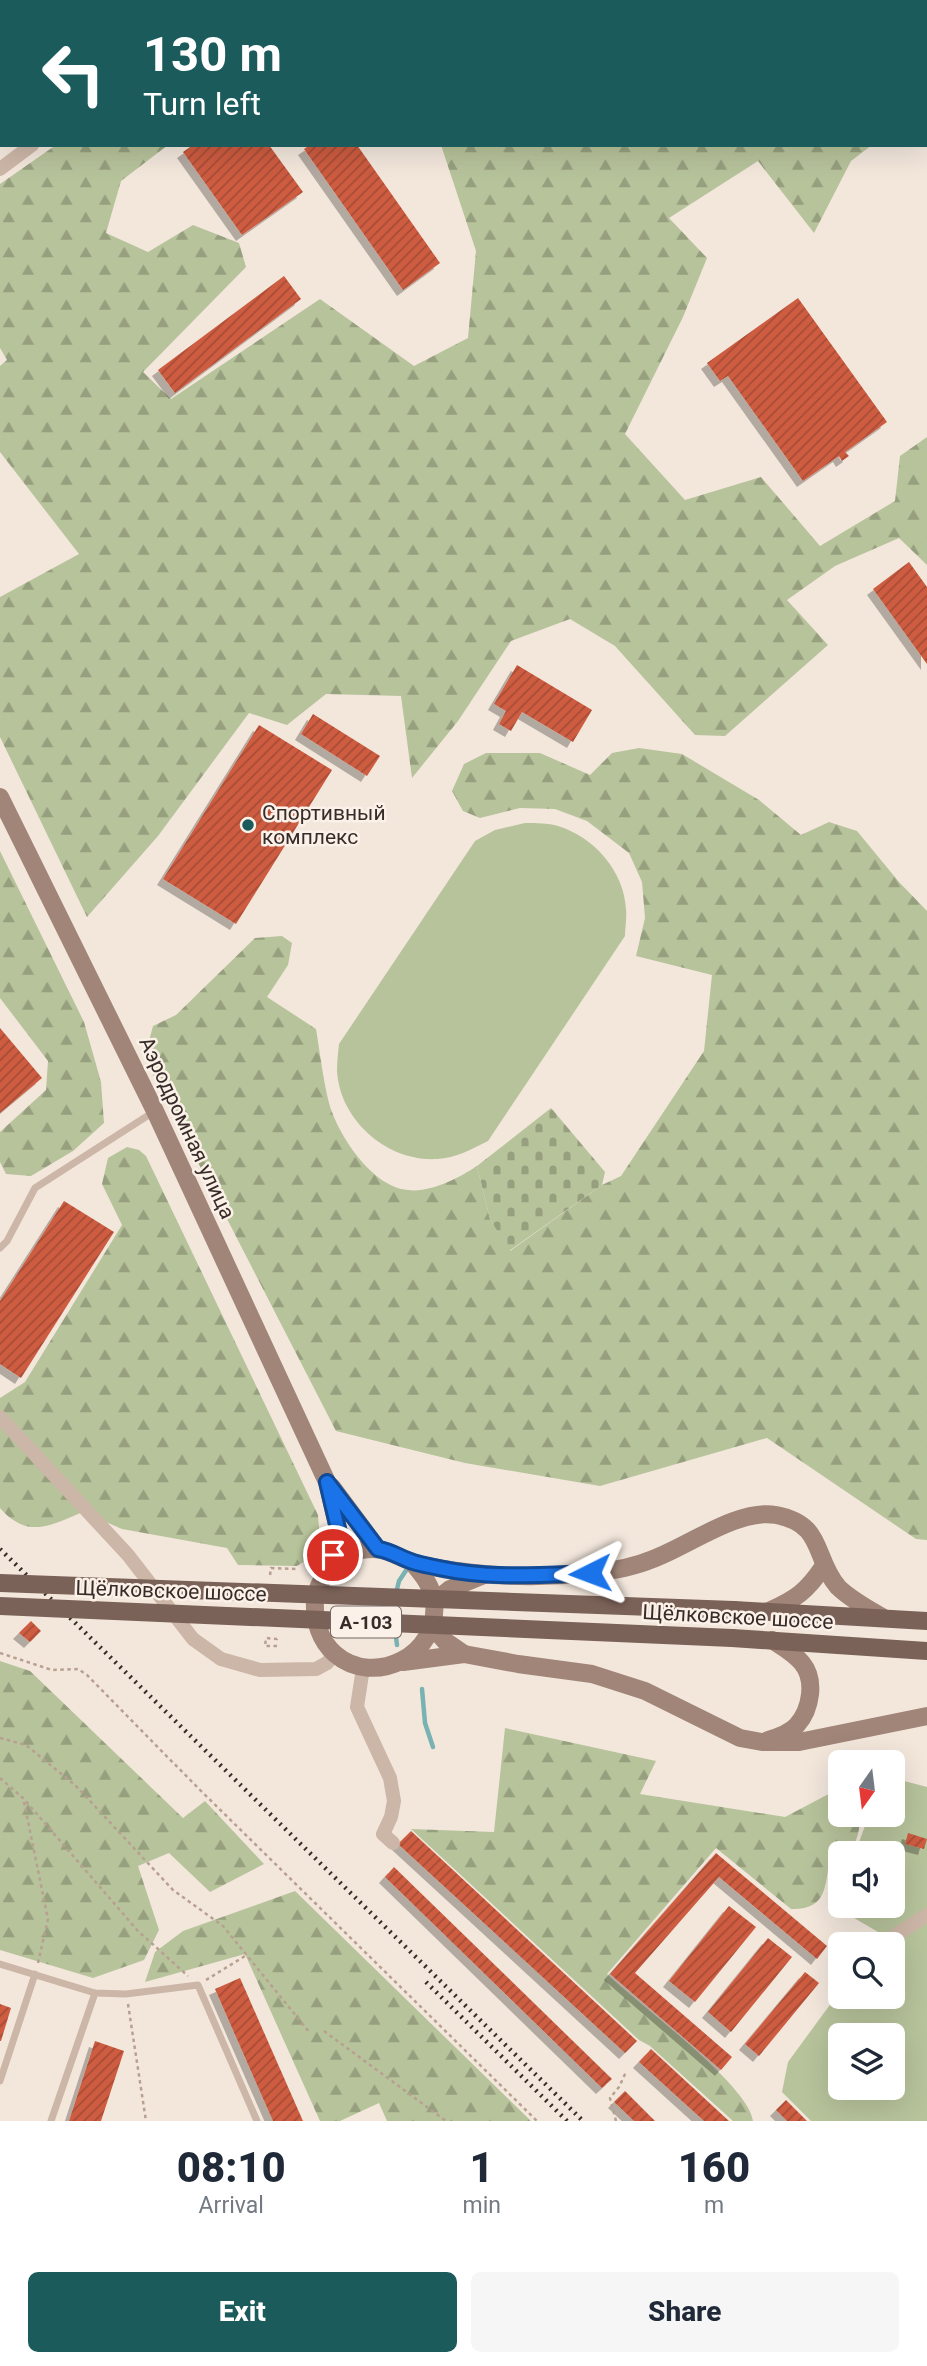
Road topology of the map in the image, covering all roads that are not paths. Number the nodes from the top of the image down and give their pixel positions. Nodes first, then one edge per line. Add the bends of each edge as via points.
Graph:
1 (29, 147) edge
2 (0, 169) edge
3 (0, 797) edge
4 (155, 1111) junction
5 (0, 1248) edge
6 (0, 1417) edge
7 (327, 1482) junction
8 (378, 1549) junction
9 (411, 1561) junction
10 (823, 1567) junction
11 (326, 1573) junction
12 (487, 1574) junction
13 (0, 1583) edge
14 (434, 1602) junction
15 (0, 1606) edge
16 (769, 1611) junction
17 (881, 1617) junction
18 (927, 1620) edge
19 (432, 1626) junction
20 (772, 1640) junction
21 (927, 1651) edge
22 (335, 1654) junction
23 (464, 1654) junction
24 (403, 1662) junction
25 (363, 1668) junction
26 (927, 1716) edge
27 (762, 1742) junction
28 (393, 1843) dead end
29 (927, 1915) edge
30 (901, 1932) edge
31 (0, 1964) edge
32 (35, 1975) junction
33 (95, 1993) junction
34 (0, 2081) edge
35 (51, 2121) edge
36 (257, 2121) edge

1 - 2 street
3 - 4 street, Аэродромная улица
4 - 5 lane via 35,1188
4 - 7 street, Аэродромная улица
6 - 22 street via 128,1555 193,1639 221,1659 260,1670 316,1669
7 - 8 street
7 - 11 street via 340,1537
8 - 9 street
8 - 11 street via 342,1558
9 - 12 street
9 - 14 street via 427,1580
10 - 12 street via 811,1533 793,1519 773,1514 749,1516 621,1569 536,1576
10 - 16 street via 809,1588
10 - 17 street via 839,1587
11 - 22 street via 316,1593 314,1616 321,1637
12 - 14 street via 450,1589
13 - 16 main road, Щёлковское шоссе / А-103, bridge
14 - 19 street
15 - 20 main road, Щёлковское шоссе / А-103, bridge
16 - 17 main road, Щёлковское шоссе / А-103
17 - 18 main road, Щёлковское шоссе / А-103
19 - 23 street
19 - 24 street via 421,1647
20 - 21 main road, Щёлковское шоссе / А-103
20 - 27 street via 804,1665 811,1684 808,1706 797,1726
22 - 25 street
23 - 24 street
23 - 27 street via 592,1674 645,1692 740,1738
24 - 25 street via 380,1669
25 - 28 street via 357,1707 390,1778 394,1801 383,1834
26 - 27 street via 799,1742
29 - 30 street
31 - 32 lane
32 - 33 lane
32 - 34 lane
33 - 35 lane
33 - 36 lane via 198,1985

